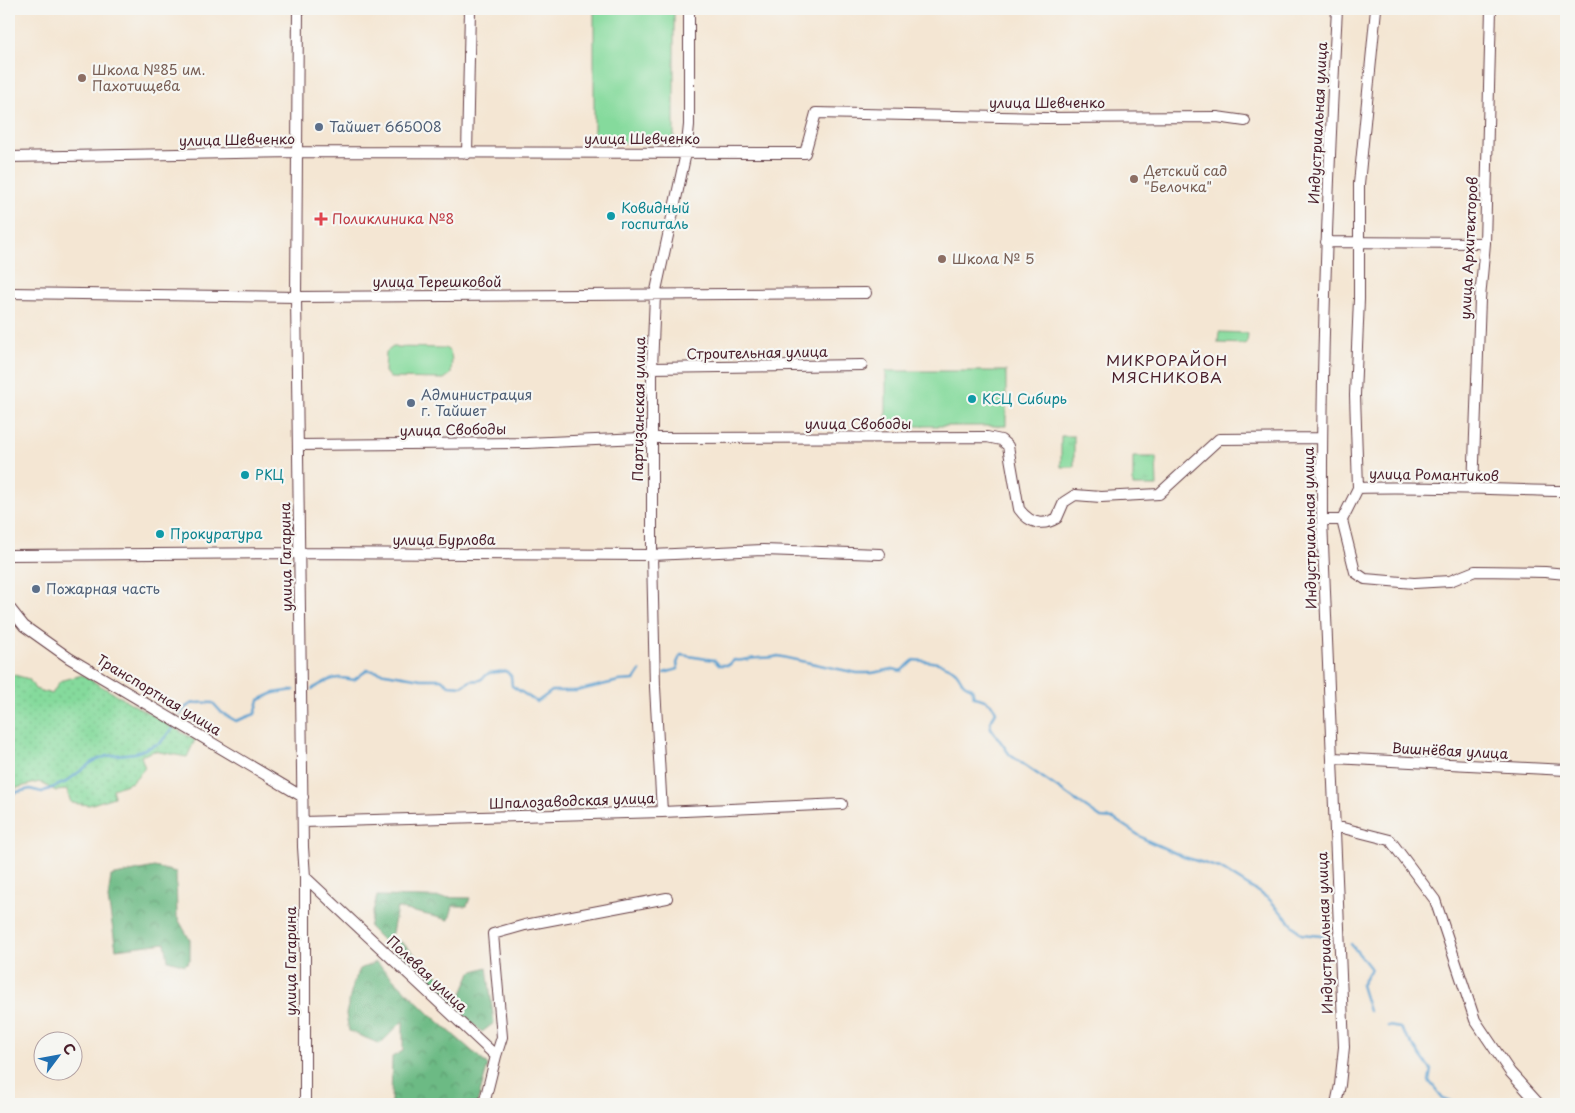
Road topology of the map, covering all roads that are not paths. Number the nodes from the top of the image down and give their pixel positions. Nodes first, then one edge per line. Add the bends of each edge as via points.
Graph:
1 (298, 9) edge
2 (470, 9) edge
3 (689, 9) edge
4 (1337, 9) edge
5 (1376, 9) edge
6 (1491, 9) edge
7 (1245, 121) dead end
8 (298, 152) junction
9 (686, 153) junction
10 (467, 154) junction
11 (9, 158) edge
12 (1326, 242) junction
13 (1359, 243) junction
14 (1485, 243) junction
15 (9, 293) edge
16 (866, 293) dead end
17 (655, 295) junction
18 (296, 297) junction
19 (862, 365) dead end
20 (652, 368) junction
21 (652, 438) junction
22 (1322, 438) junction
23 (298, 445) junction
24 (1358, 488) junction
25 (1473, 489) junction
26 (1566, 491) edge
27 (1322, 520) junction
28 (1342, 520) junction
29 (299, 553) junction
30 (880, 554) dead end
31 (9, 555) edge
32 (652, 555) junction
33 (1566, 574) edge
34 (9, 607) edge
35 (1333, 758) junction
36 (1566, 770) edge
37 (303, 797) junction
38 (842, 804) dead end
39 (662, 812) junction
40 (303, 822) junction
41 (1335, 826) junction
42 (305, 877) junction
43 (667, 898) dead end
44 (496, 1056) junction
45 (305, 1104) edge
46 (484, 1104) edge
47 (1336, 1104) edge
48 (1539, 1104) edge

1 - 8 street, улица Гагарина
2 - 10 street
3 - 9 street, Партизанская улица
4 - 12 street, Индустриальная улица
5 - 13 street via 1361,150
6 - 14 street, улица Архитекторов
7 - 9 street, улица Шевченко via 1217,117 1045,118 816,113 805,153
8 - 10 street, улица Шевченко
8 - 11 street, улица Шевченко
8 - 18 street, улица Гагарина
9 - 10 street, улица Шевченко
9 - 17 street, Партизанская улица
12 - 13 street
12 - 22 street, Индустриальная улица
13 - 14 street
13 - 24 street via 1355,395
14 - 25 street, улица Архитекторов
15 - 18 street, улица Терешковой
16 - 17 street, улица Терешковой
17 - 18 street, улица Терешковой
17 - 20 street, Партизанская улица
18 - 23 street, улица Гагарина
19 - 20 street, Строительная улица
20 - 21 street, Партизанская улица
21 - 22 street, улица Свободы via 987,437 1001,440 1008,446 1019,509 1035,523 1046,523 1057,518 1064,502 1075,496 1158,494 1219,439
21 - 23 street, улица Свободы via 527,443
21 - 32 street, Партизанская улица
22 - 27 street, Индустриальная улица
23 - 29 street, улица Гагарина
24 - 25 street, улица Романтиков
24 - 28 street, улица Романтиков
25 - 26 street, улица Романтиков
27 - 28 street
27 - 35 street, Индустриальная улица
28 - 33 street via 1355,572 1365,578 1414,583 1450,581 1475,572
29 - 31 street, улица Бурлова
29 - 32 street, улица Бурлова
29 - 37 street, улица Гагарина
30 - 32 street, улица Бурлова via 763,550
32 - 39 street, Партизанская улица
34 - 37 street, Транспортная улица via 24,626 69,658
35 - 36 street, Вишнёвая улица
35 - 41 street, Индустриальная улица
37 - 40 street, улица Гагарина
38 - 39 street, Шпалозаводская улица
39 - 40 street, Шпалозаводская улица
40 - 42 street, улица Гагарина
41 - 47 street, Индустриальная улица via 1344,1047
41 - 48 street via 1390,840 1435,900 1475,1020 1510,1072
42 - 44 street, Полевая улица
42 - 45 street, улица Гагарина
43 - 44 street via 493,934 502,1038
44 - 46 street

